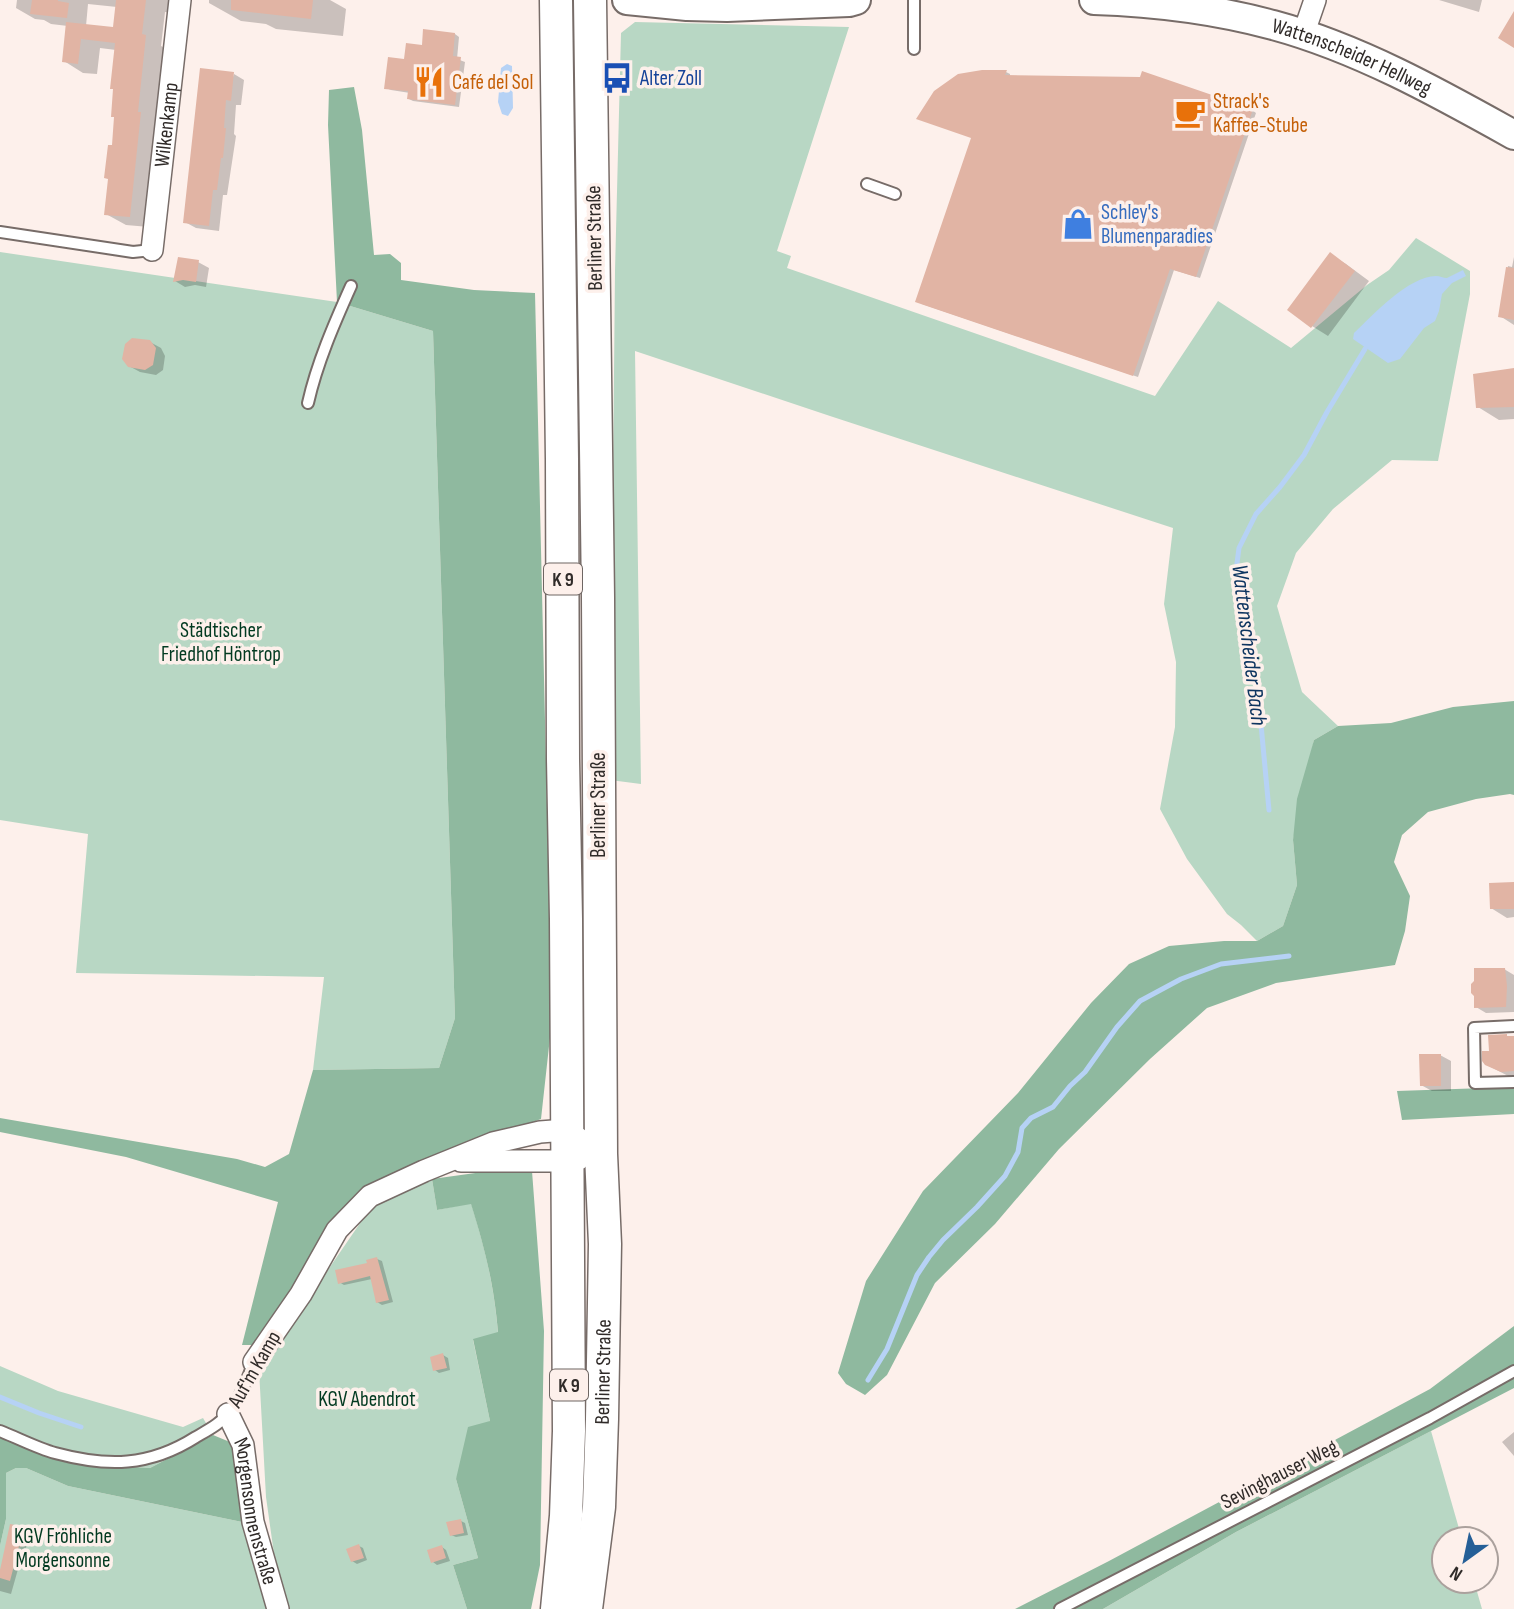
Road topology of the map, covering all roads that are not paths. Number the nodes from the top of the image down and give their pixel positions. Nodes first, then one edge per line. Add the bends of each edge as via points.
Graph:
1 (180, 0) edge
2 (556, 0) edge
3 (590, 0) edge
4 (627, 0) edge
5 (856, 0) edge
6 (914, 0) edge
7 (1094, 0) edge
8 (1315, 0) edge
9 (1303, 35) junction
10 (914, 49) dead end
11 (1514, 135) edge
12 (867, 184) dead end
13 (895, 194) dead end
14 (0, 232) edge
15 (152, 250) joint
16 (351, 286) dead end
17 (308, 403) dead end
18 (1514, 1026) edge
19 (1514, 1082) edge
20 (566, 1130) junction
21 (601, 1154) junction
22 (452, 1160) junction
23 (567, 1161) junction
24 (254, 1362) joint
25 (1514, 1371) edge
26 (228, 1414) junction
27 (0, 1431) edge
28 (278, 1609) edge
29 (557, 1609) edge
30 (586, 1609) edge
31 (1060, 1609) edge

1 - 15 street, Wilkenkamp
2 - 20 main road, Berliner Straße / K 9
3 - 21 main road, Berliner Straße / K 9
4 - 5 main road via 687,6
6 - 10 lane
7 - 9 main road, Wattenscheider Hellweg via 1230,15
8 - 9 street
9 - 11 main road, Wattenscheider Hellweg via 1367,58
12 - 13 lane
14 - 15 lane via 133,252
16 - 17 lane
18 - 19 lane via 1474,1028 1475,1083
20 - 21 street
20 - 22 street, Auf'm Kamp via 493,1143
20 - 23 main road, Berliner Straße / K 9
21 - 23 street, Auf'm Kamp
21 - 30 main road, Berliner Straße / K 9 via 605,1244 602,1419
22 - 23 street, Auf'm Kamp
22 - 24 street, Auf'm Kamp via 370,1196 337,1230 301,1294
23 - 29 main road, Berliner Straße / K 9 via 569,1431
24 - 26 lane, Auf'm Kamp
25 - 31 lane, Sevinghauser Weg
26 - 27 lane, Auf'm Kamp via 183,1446 149,1460 105,1463 54,1453
26 - 28 street, Morgensonnenstraße via 243,1445 253,1522

